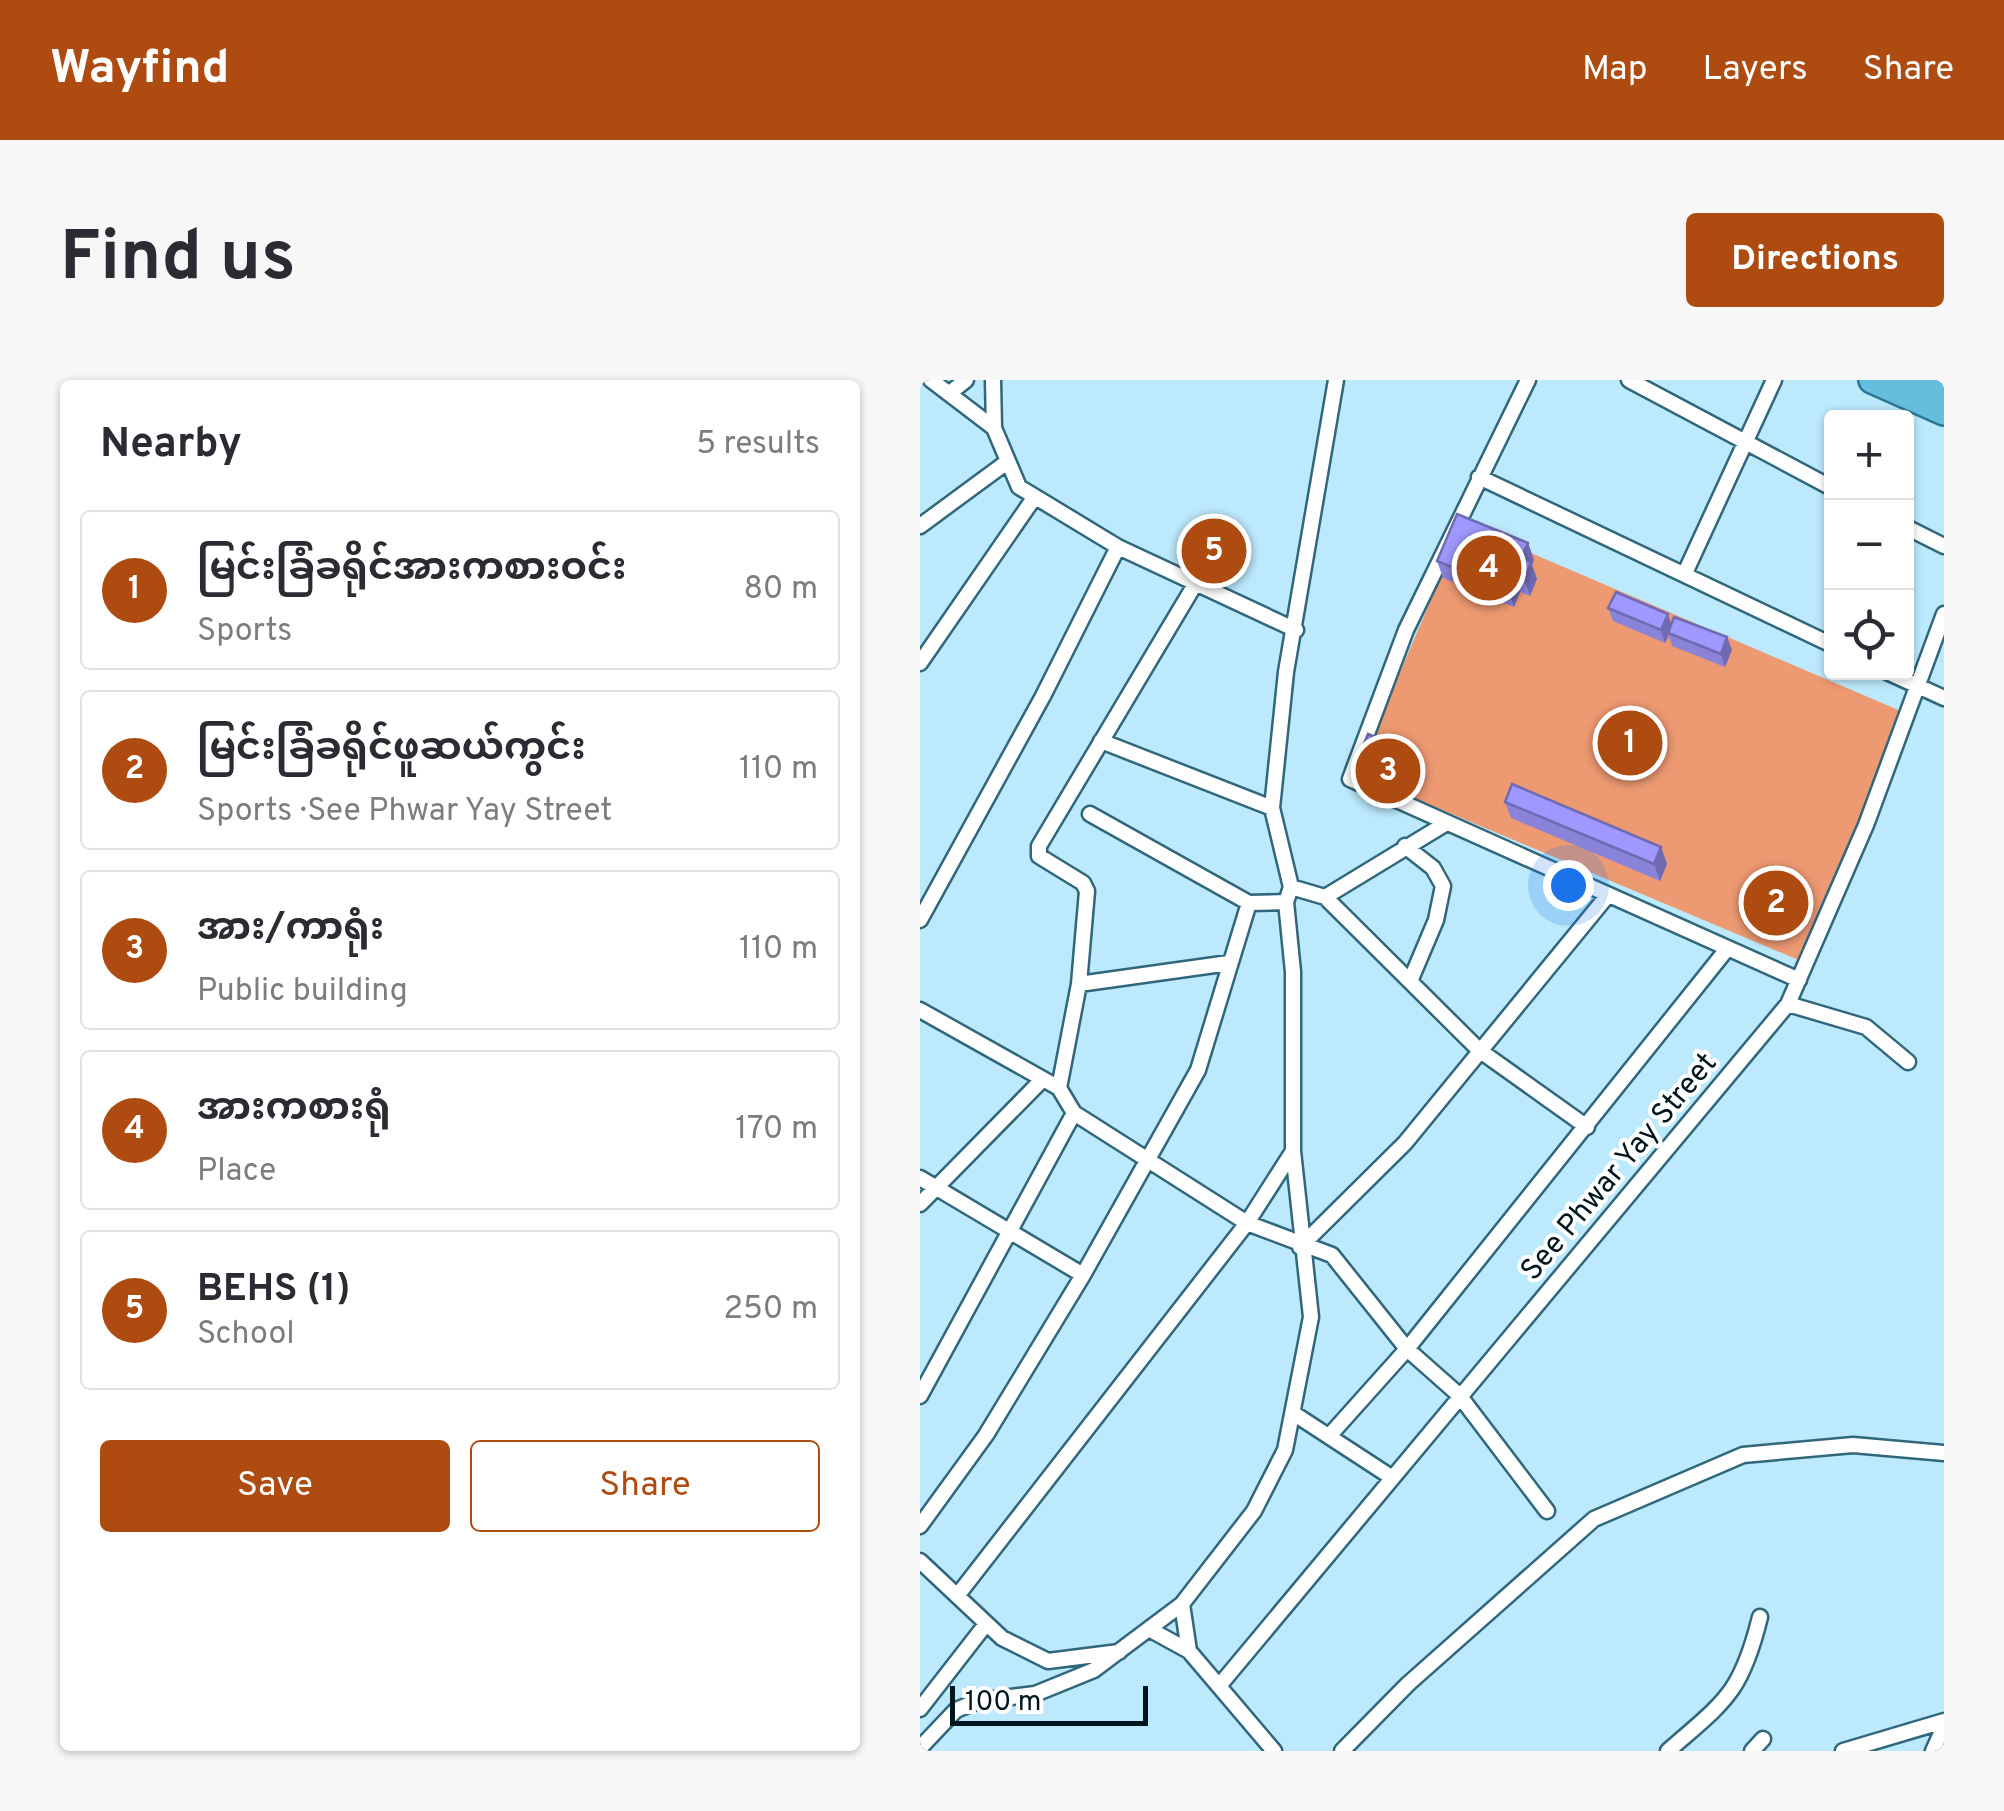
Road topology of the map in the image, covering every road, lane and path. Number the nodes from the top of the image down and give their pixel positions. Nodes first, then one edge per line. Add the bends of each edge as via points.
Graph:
1 (932, 380) edge
2 (966, 380) edge
3 (993, 380) edge
4 (1336, 380) edge
5 (1528, 380) edge
6 (1628, 380) edge
7 (1774, 380) edge
8 (1872, 380) edge
9 (1910, 380) edge
10 (951, 392) junction
11 (1944, 392) edge
12 (1944, 412) edge
13 (994, 428) junction
14 (1744, 444) junction
15 (1006, 462) junction
16 (1479, 476) junction
17 (1824, 484) edge
18 (1034, 498) junction
19 (920, 526) edge
20 (1914, 531) edge
21 (1118, 546) junction
22 (1944, 546) edge
23 (1685, 574) junction
24 (1197, 581) junction
25 (1944, 614) edge
26 (1296, 630) junction
27 (1824, 641) edge
28 (920, 663) edge
29 (1902, 680) edge
30 (1918, 688) junction
31 (1944, 698) edge
32 (1101, 741) junction
33 (1272, 808) junction
34 (1090, 814) dead end
35 (1445, 824) junction
36 (1405, 846) junction
37 (1291, 886) junction
38 (1608, 895) junction
39 (1325, 897) junction
40 (1286, 902) junction
41 (1249, 903) junction
42 (920, 920) edge
43 (1728, 949) junction
44 (1229, 964) junction
45 (1411, 979) junction
46 (1799, 980) junction
47 (1079, 984) junction
48 (1788, 1004) junction
49 (920, 1010) edge
50 (1478, 1050) junction
51 (1908, 1062) dead end
52 (1041, 1081) junction
53 (1060, 1088) junction
54 (1074, 1113) junction
55 (1587, 1127) junction
56 (1293, 1151) junction
57 (1150, 1159) junction
58 (920, 1178) edge
59 (935, 1188) junction
60 (920, 1204) edge
61 (1247, 1223) junction
62 (1010, 1228) junction
63 (1300, 1246) junction
64 (1083, 1276) junction
65 (1408, 1349) junction
66 (1458, 1395) junction
67 (920, 1396) edge
68 (1292, 1413) junction
69 (1330, 1435) junction
70 (1944, 1453) edge
71 (1392, 1477) junction
72 (1547, 1511) dead end
73 (920, 1526) edge
74 (920, 1561) edge
75 (957, 1596) junction
76 (1182, 1604) junction
77 (1760, 1618) dead end
78 (986, 1624) junction
79 (1149, 1629) junction
80 (1190, 1651) junction
81 (1120, 1652) junction
82 (1220, 1686) junction
83 (920, 1709) edge
84 (1944, 1724) edge
85 (1763, 1739) dead end
86 (922, 1742) edge
87 (1274, 1751) edge
88 (1342, 1751) edge
89 (1668, 1751) edge
90 (1752, 1751) edge
91 (1843, 1751) edge
92 (1933, 1751) edge

1 - 10 street
2 - 10 street
3 - 13 street
4 - 26 street
5 - 16 street
6 - 14 street
7 - 14 street
8 - 12 highway
9 - 11 highway
10 - 13 street
13 - 15 street
14 - 17 street
14 - 23 street
15 - 18 street via 1018,487
15 - 19 street
16 - 23 street
16 - 35 street via 1406,630 1350,772 1358,786
18 - 21 street
18 - 28 street
20 - 22 street
21 - 24 street
21 - 42 street
23 - 27 street
24 - 26 street
24 - 32 street
25 - 30 street, See Phwar Yay Street
26 - 33 street
29 - 30 street
30 - 31 street
30 - 46 street, See Phwar Yay Street
32 - 33 street
32 - 47 street via 1039,846 1039,856 1087,891
33 - 37 street
34 - 41 street
35 - 36 street
35 - 38 street
36 - 39 street
36 - 45 street via 1433,868 1443,886
37 - 39 street
37 - 40 street
38 - 43 street
38 - 50 street
39 - 45 street
40 - 41 street
40 - 56 street via 1293,972
41 - 44 street
43 - 46 street
43 - 55 street
44 - 47 street
44 - 57 street via 1198,1070
45 - 50 street
46 - 48 street, See Phwar Yay Street
47 - 53 street
48 - 51 street via 1866,1027
48 - 66 street, See Phwar Yay Street
49 - 52 street
50 - 55 street
50 - 63 street via 1405,1142
52 - 53 street
52 - 59 street
53 - 54 street
54 - 57 street
54 - 62 street
55 - 65 street
56 - 61 street
56 - 63 street
57 - 61 street
57 - 64 street
58 - 59 street
59 - 60 street
59 - 62 street
61 - 63 street
61 - 75 street
62 - 64 street
62 - 67 street
63 - 65 street via 1332,1255
63 - 68 street via 1311,1318
64 - 73 street via 986,1434
65 - 66 street
65 - 69 street
66 - 71 street, See Phwar Yay Street
66 - 72 street
68 - 69 street
68 - 76 street via 1272,1482
69 - 71 street
70 - 88 street via 1854,1445 1742,1455 1594,1520
71 - 82 street, See Phwar Yay Street
74 - 75 street
75 - 78 street
76 - 79 street
76 - 80 street
77 - 89 street via 1747,1670 1724,1701
78 - 81 street via 1048,1660
78 - 83 street
79 - 80 street
79 - 81 street
80 - 82 street
81 - 86 street via 1035,1694 966,1704
82 - 87 street
84 - 91 street
84 - 92 street
85 - 90 street

